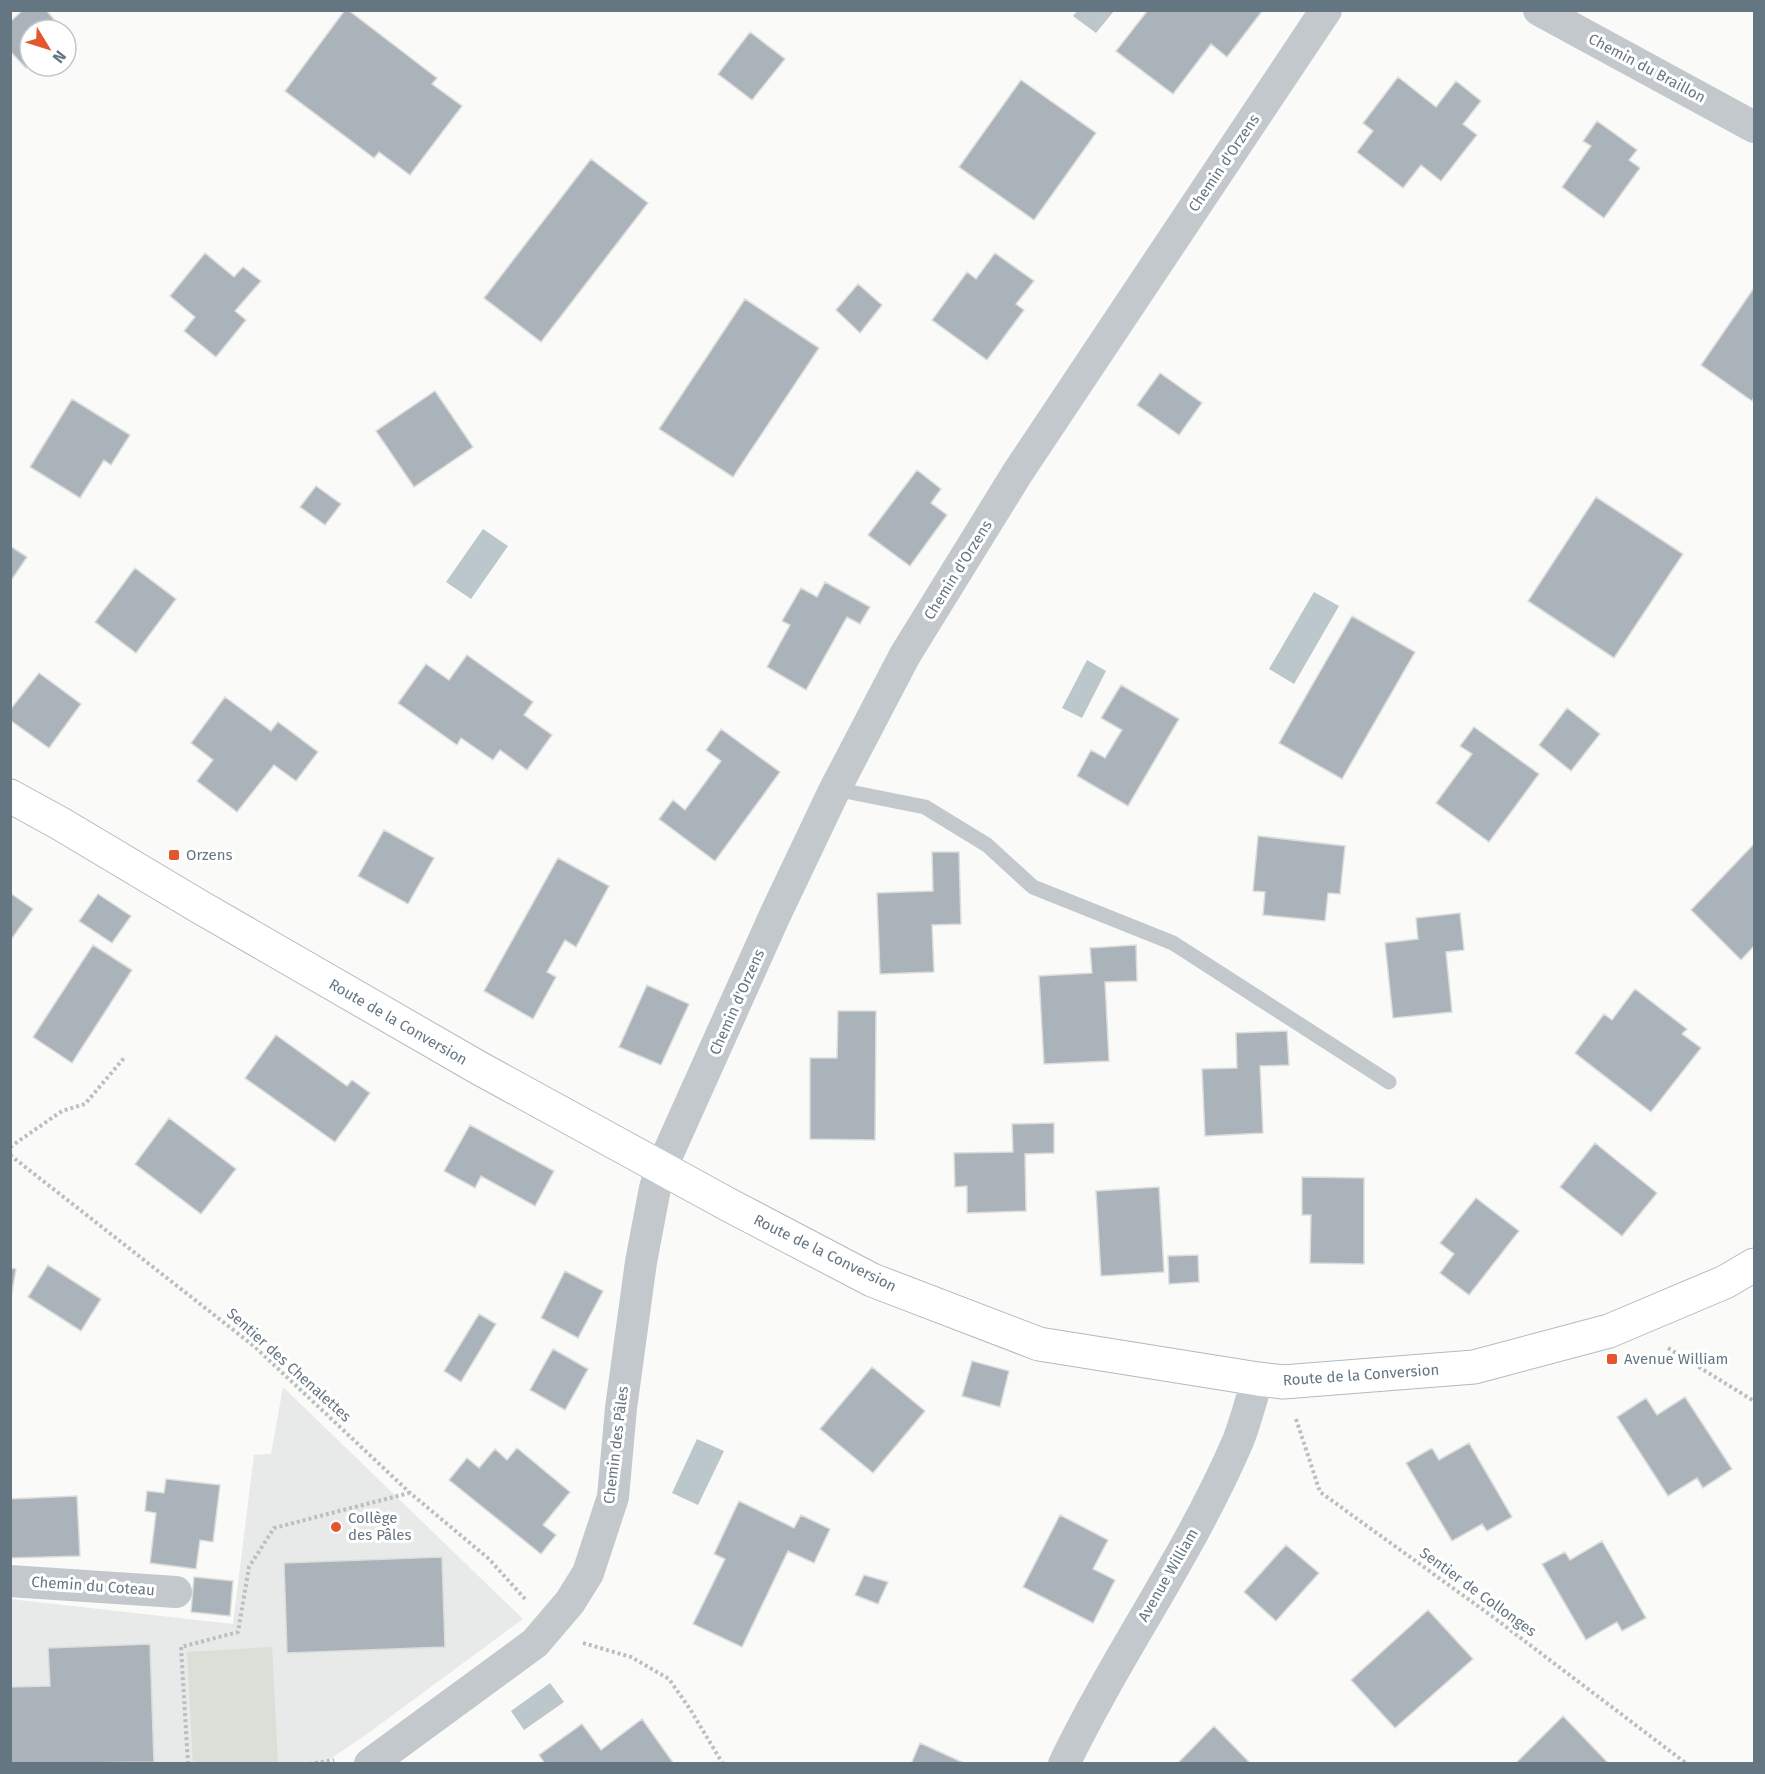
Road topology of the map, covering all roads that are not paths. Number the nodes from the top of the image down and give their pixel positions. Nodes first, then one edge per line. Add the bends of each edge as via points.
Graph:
1 (1326, 10) edge
2 (1539, 10) edge
3 (1755, 127) edge
4 (835, 789) junction
5 (10, 796) edge
6 (1389, 1082) dead end
7 (661, 1169) junction
8 (1755, 1265) edge
9 (1258, 1379) junction
10 (10, 1581) edge
11 (176, 1592) dead end
12 (370, 1764) edge
13 (1064, 1764) edge

1 - 4 street, Chemin d'Orzens via 1018,472 905,655
2 - 3 street, Chemin du Braillon
4 - 6 lane via 925,807 987,844 1033,887 1173,943
4 - 7 street, Chemin d'Orzens
5 - 7 main road, Route de la Conversion
7 - 9 main road, Route de la Conversion via 872,1280 1040,1344
7 - 12 street, Chemin des Pâles via 641,1262 613,1497 588,1574 535,1643
8 - 9 main road, Route de la Conversion via 1725,1282 1609,1331 1474,1367 1283,1382
9 - 13 street, Avenue William via 1239,1439 1196,1527 1085,1720
10 - 11 street, Chemin du Coteau

